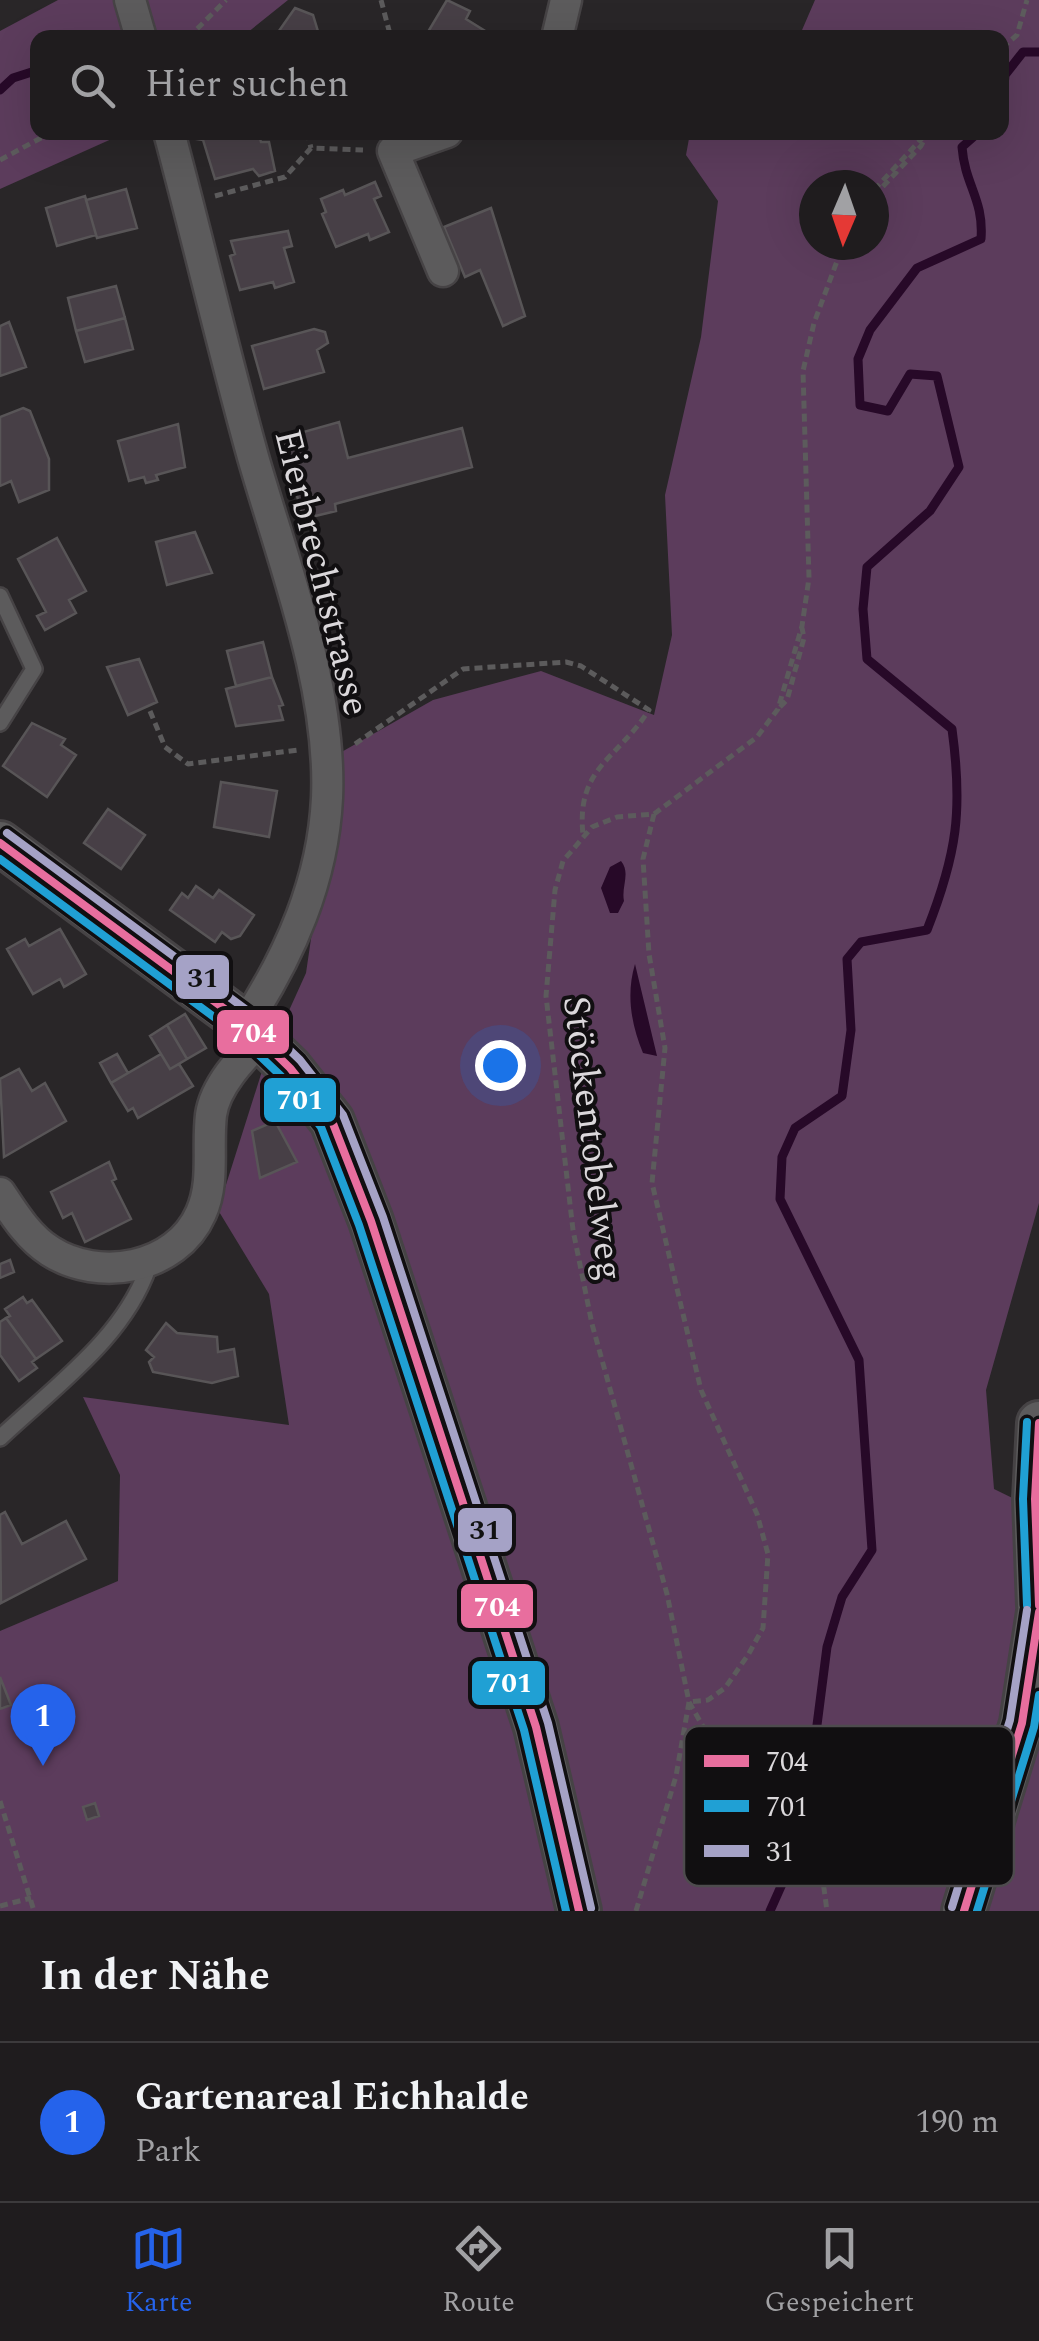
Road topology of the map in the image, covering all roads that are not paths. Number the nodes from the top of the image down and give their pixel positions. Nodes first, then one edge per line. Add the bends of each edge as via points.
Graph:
1 (130, 0) edge
2 (566, 0) edge
3 (139, 30) edge
4 (559, 30) edge
5 (171, 140) edge
6 (424, 140) edge
7 (443, 271) dead end
8 (0, 596) edge
9 (0, 723) edge
10 (0, 843) edge
11 (253, 1032) junction
12 (0, 1193) edge
13 (150, 1262) junction
14 (1039, 1423) edge
15 (0, 1438) edge
16 (1039, 1608) edge
17 (1014, 1746) edge
18 (972, 1886) edge
19 (579, 1911) edge
20 (964, 1911) edge

1 - 3 street
2 - 4 street
5 - 11 street, Eierbrechtstrasse via 301,628 326,747 324,829 308,898
6 - 7 street via 393,151
8 - 9 lane via 34,669
10 - 11 main road
11 - 13 street, Eierbrechtstrasse via 215,1100 201,1214
11 - 19 main road via 332,1121 348,1153 536,1727
12 - 13 street via 24,1228 68,1261 124,1268
13 - 15 lane via 140,1292 110,1333
14 - 16 main road
16 - 17 main road
18 - 20 main road

